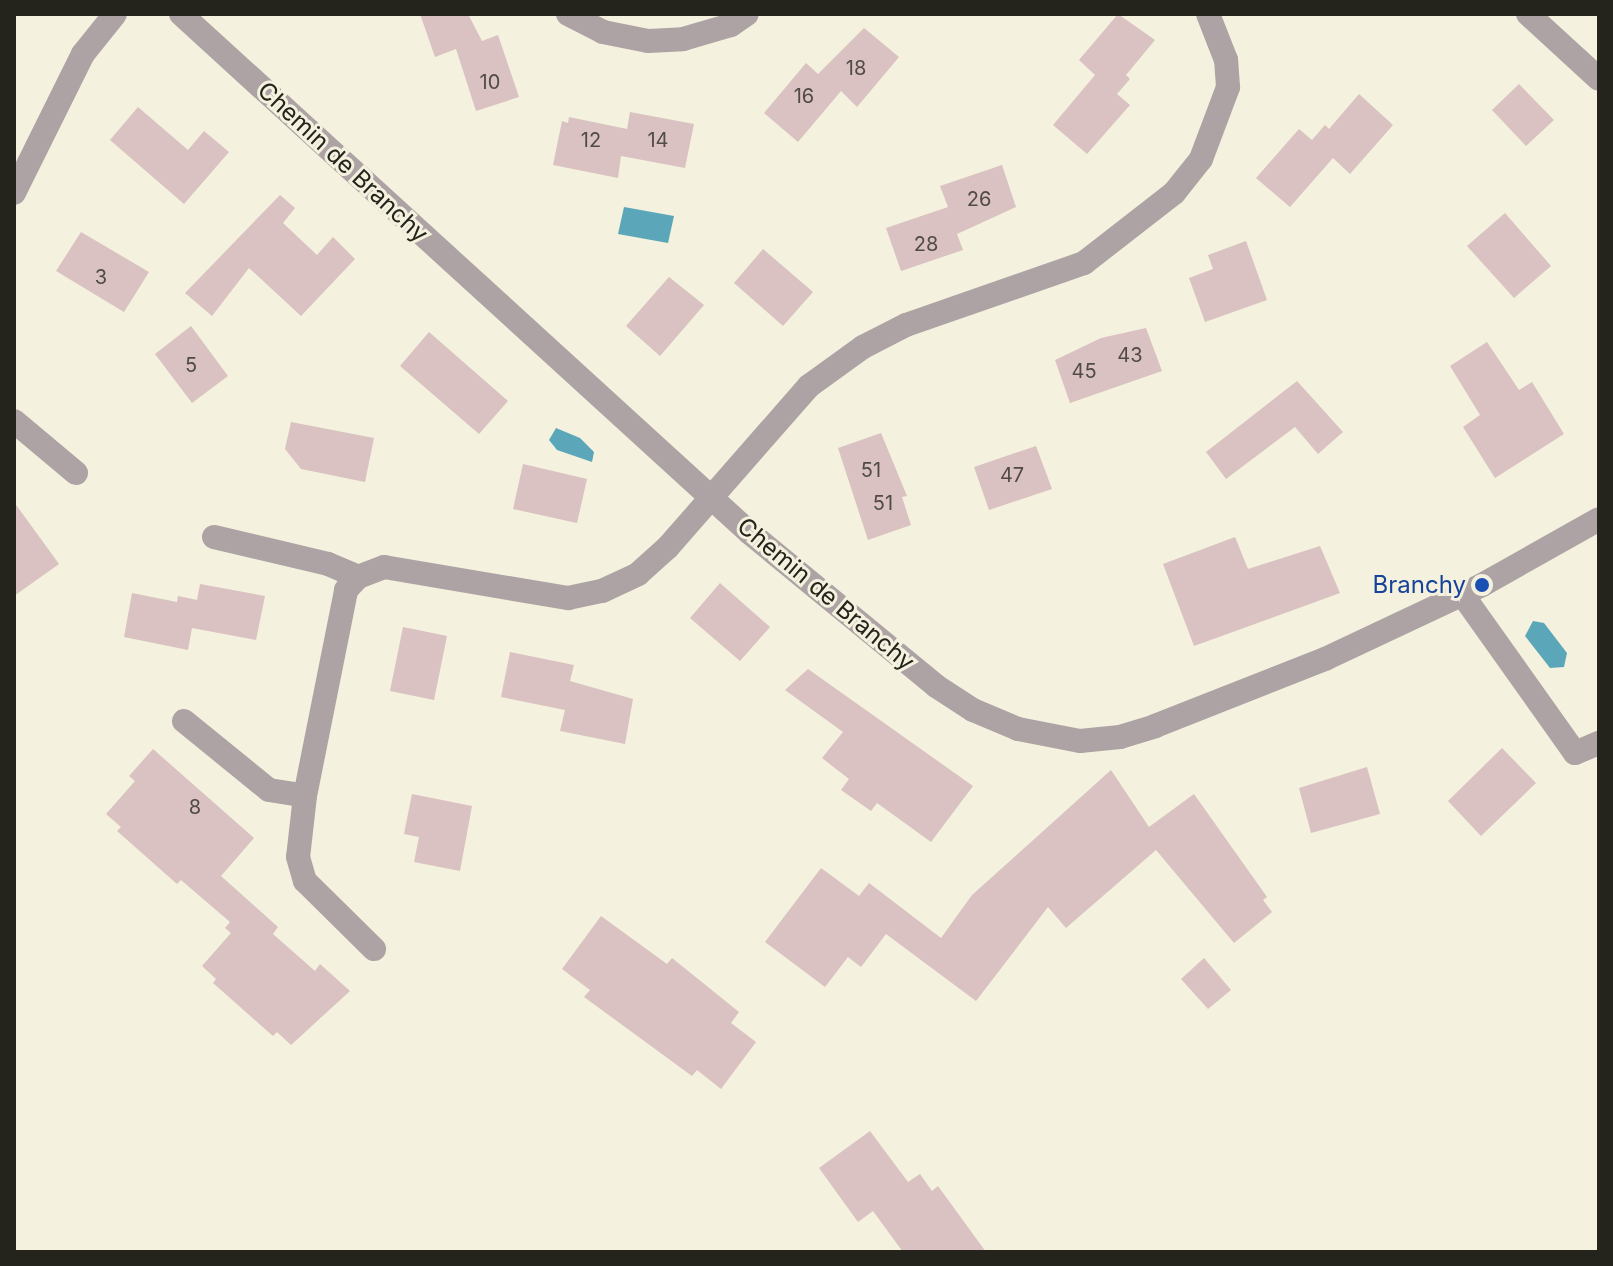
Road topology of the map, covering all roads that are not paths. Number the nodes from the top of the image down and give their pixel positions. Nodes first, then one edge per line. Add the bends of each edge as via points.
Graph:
1 (115, 14) edge
2 (181, 14) edge
3 (568, 14) edge
4 (747, 14) edge
5 (1208, 14) edge
6 (1528, 14) edge
7 (1599, 79) edge
8 (14, 193) edge
9 (14, 421) edge
10 (76, 473) dead end
11 (711, 497) junction
12 (1599, 519) edge
13 (214, 537) dead end
14 (358, 577) junction
15 (1462, 594) junction
16 (184, 721) dead end
17 (1599, 743) edge
18 (305, 796) junction
19 (374, 949) dead end

1 - 8 street via 83,54
2 - 11 street, Chemin de Branchy
3 - 4 street via 603,32 648,41 683,39 731,25
5 - 11 street via 1226,60 1228,87 1201,159 1174,193 1084,263 906,325 863,347 809,386
6 - 7 street
9 - 10 street
11 - 14 street via 638,574 602,591 568,598 384,567
11 - 15 street, Chemin de Branchy via 936,686 973,710 1045,736 1120,737 1155,726 1325,659
12 - 15 street, Chemin de Branchy
13 - 14 street via 328,564
14 - 18 street via 346,590
15 - 17 street via 1575,753
16 - 18 street via 269,790
18 - 19 street via 298,857 305,881

